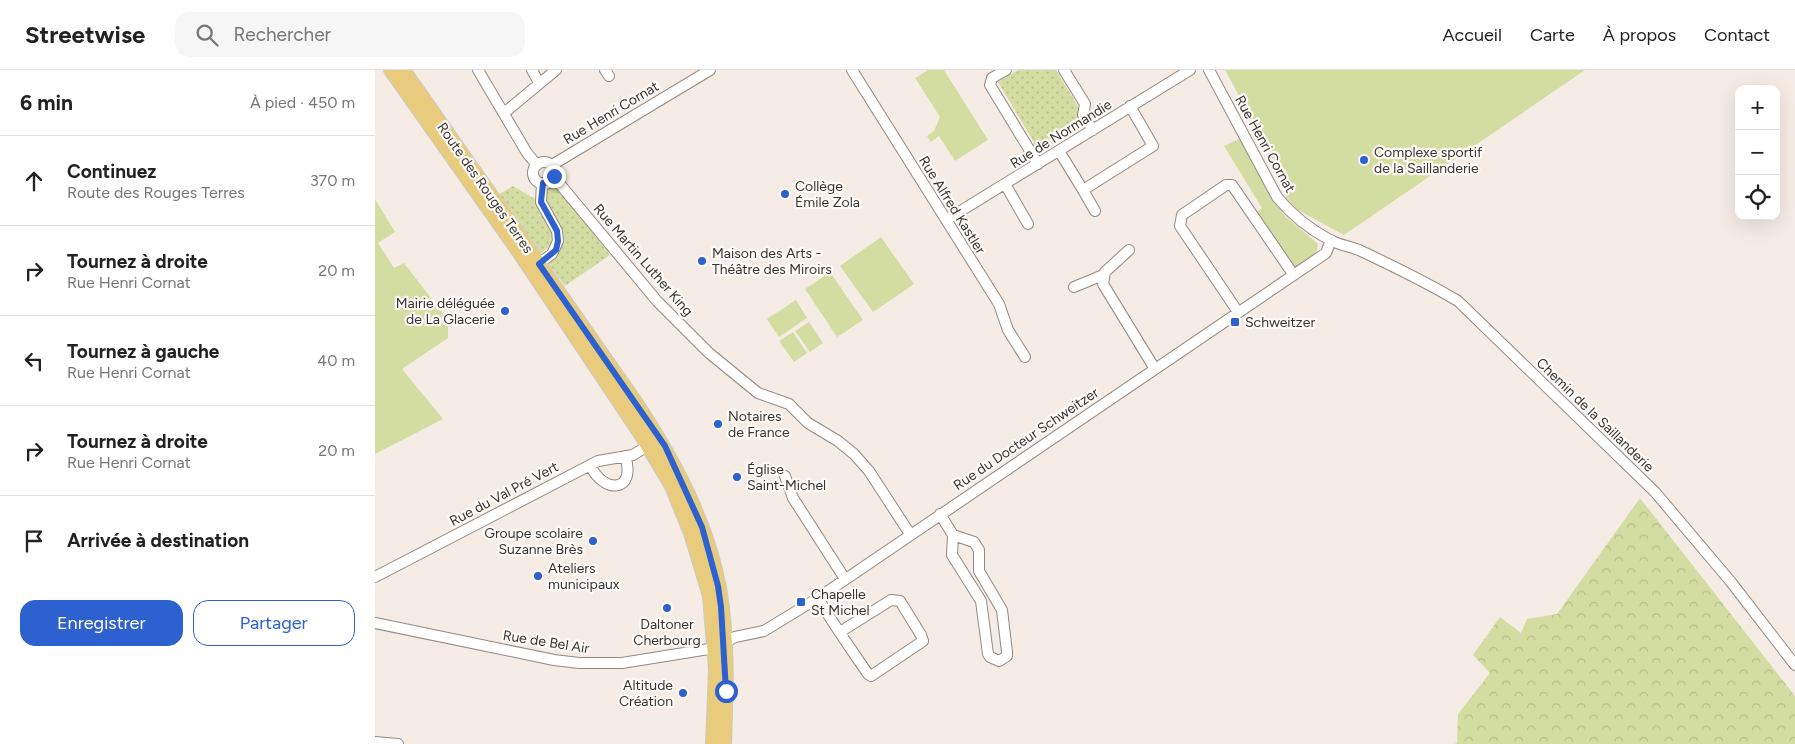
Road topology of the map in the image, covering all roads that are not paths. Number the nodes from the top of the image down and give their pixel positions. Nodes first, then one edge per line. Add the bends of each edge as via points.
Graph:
1 (391, 70) edge
2 (403, 70) edge
3 (478, 70) edge
4 (532, 70) edge
5 (557, 70) edge
6 (710, 70) edge
7 (1006, 70) edge
8 (1064, 70) edge
9 (1190, 70) edge
10 (1209, 70) edge
11 (857, 72) edge
12 (539, 83) junction
13 (1130, 106) junction
14 (504, 113) junction
15 (1093, 130) junction
16 (1059, 152) junction
17 (1038, 164) junction
18 (537, 165) junction
19 (552, 165) junction
20 (554, 176) junction
21 (543, 183) junction
22 (1005, 184) junction
23 (1083, 190) junction
24 (1095, 211) dead end
25 (945, 220) junction
26 (1028, 224) dead end
27 (1331, 240) junction
28 (1129, 250) dead end
29 (535, 267) junction
30 (1293, 274) junction
31 (1103, 275) junction
32 (1074, 287) dead end
33 (1238, 312) junction
34 (1025, 357) dead end
35 (1155, 369) junction
36 (649, 445) junction
37 (625, 456) junction
38 (590, 465) junction
39 (785, 476) dead end
40 (941, 514) junction
41 (910, 534) junction
42 (953, 535) junction
43 (375, 578) edge
44 (845, 579) junction
45 (818, 598) junction
46 (375, 623) edge
47 (840, 632) junction
48 (720, 645) junction
49 (1795, 665) edge
50 (375, 742) edge
51 (398, 744) edge
52 (713, 744) edge
53 (724, 744) edge

1 - 29 main road, Route des Rouges Terres
2 - 29 main road, Route des Rouges Terres
3 - 14 street
4 - 12 street
5 - 12 street
6 - 19 street, Rue Henri Cornat
7 - 17 street via 992,78 990,85
8 - 15 street via 1085,104 1083,115
9 - 13 street, Rue de Normandie
10 - 27 street, Rue Henri Cornat via 1277,197 1301,222
11 - 25 street, Rue Alfred Kastler
12 - 14 street
13 - 15 street, Rue de Normandie
13 - 23 street via 1153,146
14 - 18 street
15 - 16 street, Rue de Normandie
16 - 17 street, Rue de Normandie
16 - 23 street
17 - 22 street, Rue de Normandie
18 - 19 street via 543,162
18 - 21 street via 535,177
19 - 20 street
20 - 21 street
20 - 41 street, Rue Martin Luther King via 657,301 709,353 758,392 789,404 808,423 854,454 869,470
21 - 29 street via 541,202 557,231 558,241 556,250
22 - 25 street, Rue de Normandie
22 - 26 street
23 - 24 street
25 - 34 street, Rue Alfred Kastler via 999,304 1008,330
27 - 30 street, Rue du Docteur Schweitzer via 1326,253
27 - 49 street, Chemin de la Saillanderie via 1346,244 1458,301 1655,492
28 - 31 street
29 - 36 main road, Route des Rouges Terres
29 - 48 main road, Route des Rouges Terres via 668,453 702,527 711,556 718,586
30 - 33 street, Rue du Docteur Schweitzer
30 - 33 street via 1232,185 1226,185 1181,214 1180,226
31 - 32 street
31 - 35 street via 1103,284
33 - 35 street, Rue du Docteur Schweitzer
35 - 40 street, Rue du Docteur Schweitzer
36 - 37 street, Rue du Val Pré Vert
36 - 48 main road, Route des Rouges Terres via 678,500 699,558
37 - 38 street, Rue du Val Pré Vert via 603,459
37 - 38 street via 628,475 616,486 600,480
38 - 43 street, Rue du Val Pré Vert
39 - 44 street via 793,498
40 - 41 street, Rue du Docteur Schweitzer
40 - 42 street
41 - 44 street, Rue du Docteur Schweitzer
42 - 42 street via 952,555 982,604 988,654 999,660 1007,656 1002,610 979,571 979,550 974,542
44 - 45 street, Rue du Docteur Schweitzer
45 - 47 street
45 - 48 street, Rue du Docteur Schweitzer via 764,631 735,637
46 - 48 street, Rue de Bel Air via 579,663 622,663
47 - 47 street via 891,600 900,601 923,641 871,676
48 - 52 main road, Route des Rouges Terres
48 - 53 main road, Route des Rouges Terres
50 - 51 street

